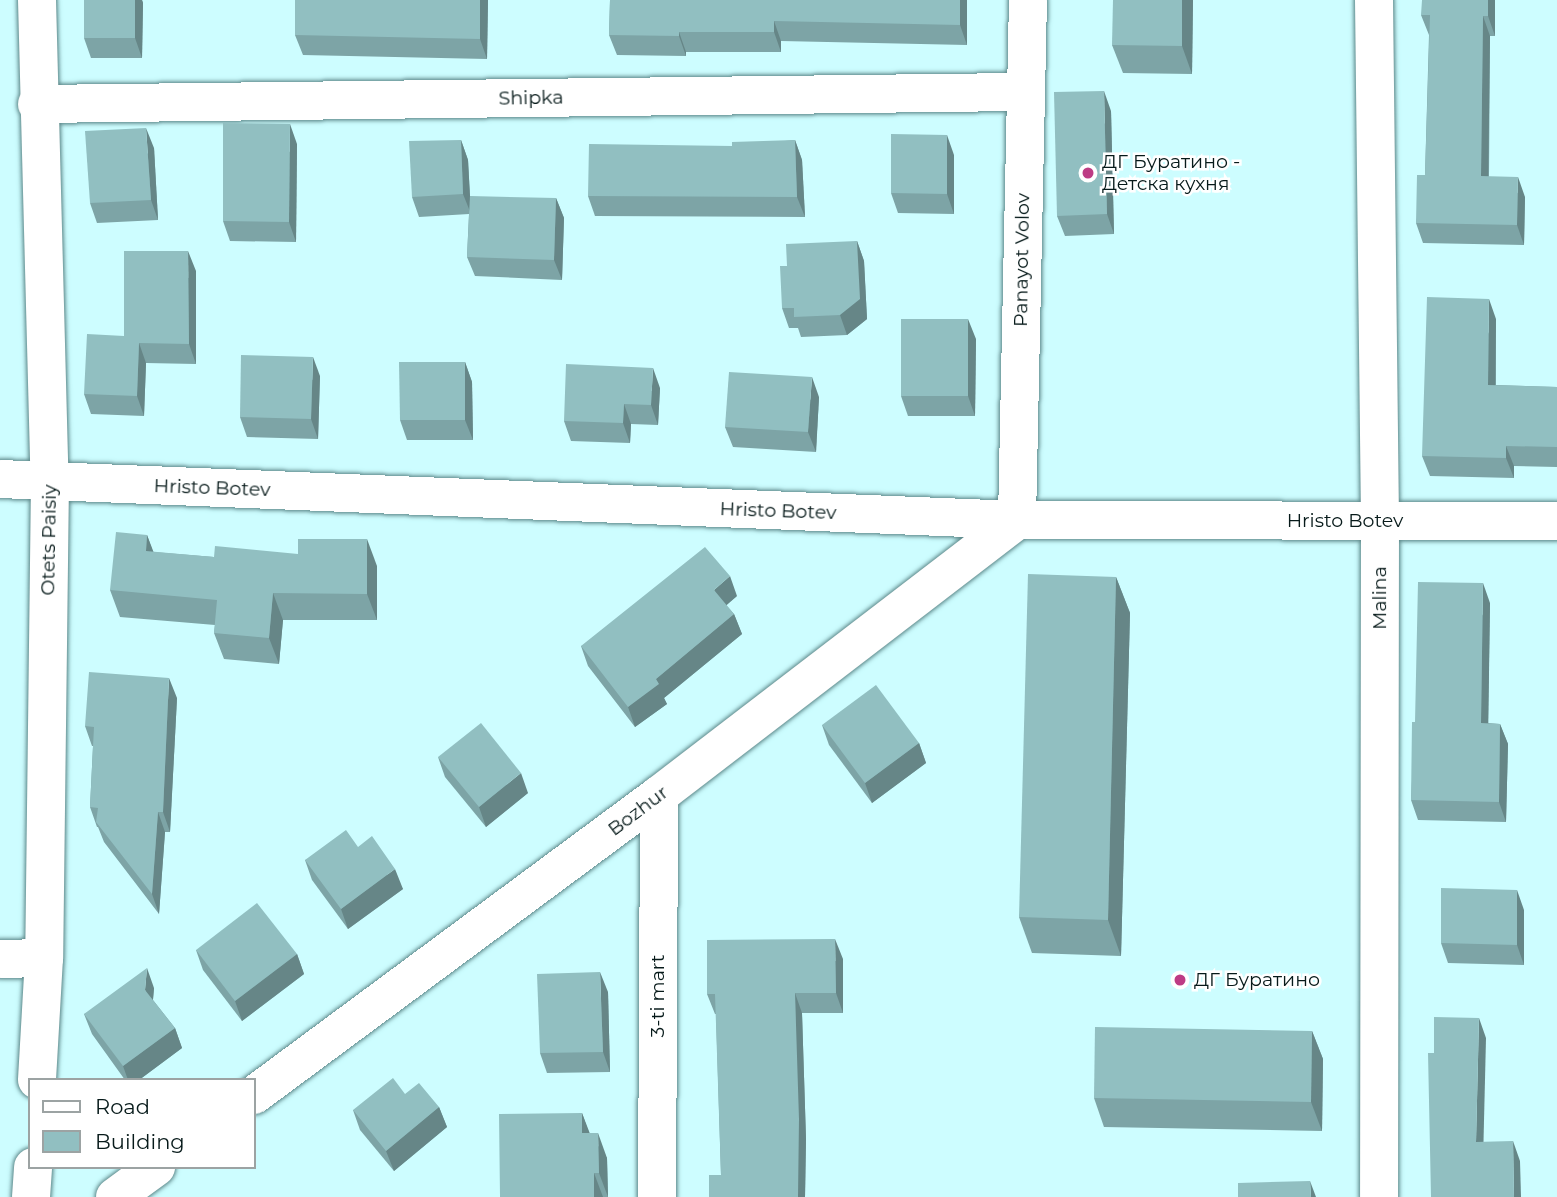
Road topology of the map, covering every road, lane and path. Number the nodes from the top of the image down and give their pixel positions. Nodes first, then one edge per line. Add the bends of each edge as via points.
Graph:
1 (37, 0) edge
2 (1028, 0) edge
3 (1374, 0) edge
4 (1025, 92) junction
5 (37, 104) junction
6 (0, 479) edge
7 (50, 481) junction
8 (1017, 520) junction
9 (1380, 521) junction
10 (1557, 521) edge
11 (659, 795) junction
12 (44, 958) junction
13 (0, 959) edge
14 (37, 1078) edge
15 (256, 1094) edge
16 (33, 1169) edge
17 (153, 1169) edge
18 (31, 1197) edge
19 (116, 1197) edge
20 (657, 1197) edge
21 (1379, 1197) edge

1 - 5 street, Otets Paisiy
2 - 4 street, Panayot Volov
3 - 9 street, Malina
4 - 5 street, Shipka
4 - 8 street, Panayot Volov
5 - 7 street, Otets Paisiy
6 - 7 street, Hristo Botev
7 - 8 street, Hristo Botev
7 - 12 street, Otets Paisiy
8 - 9 street, Hristo Botev
8 - 11 street, Bozhur
9 - 10 street, Hristo Botev
9 - 21 street, Malina
11 - 15 street, Bozhur
11 - 20 street, 3-ti mart
12 - 13 street
12 - 14 street, Otets Paisiy
16 - 18 street
17 - 19 street

